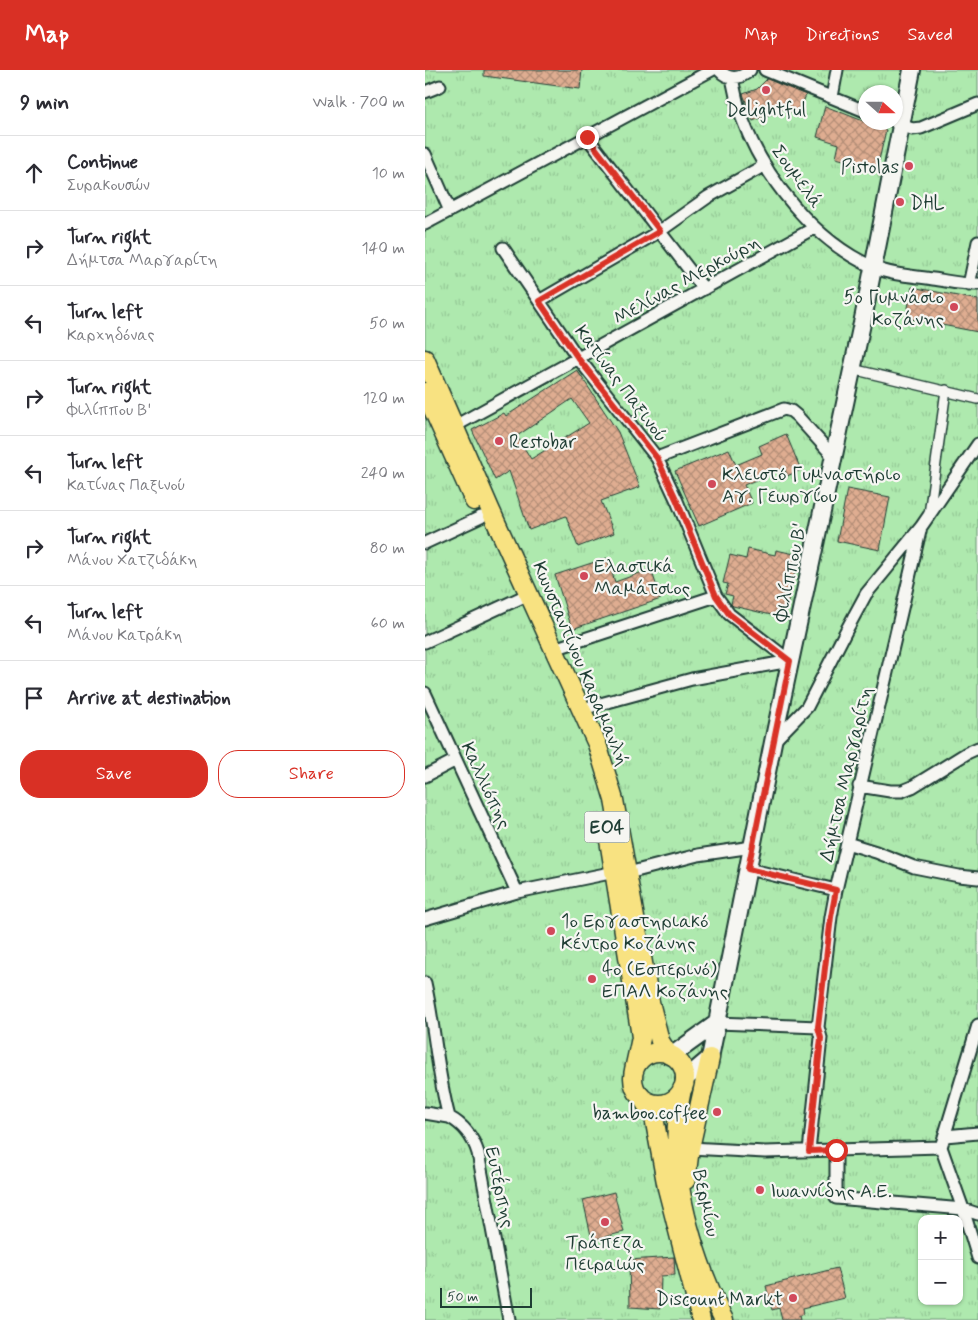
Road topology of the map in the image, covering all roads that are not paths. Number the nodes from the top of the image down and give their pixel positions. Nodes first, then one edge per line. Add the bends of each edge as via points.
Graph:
1 (712, 70) edge
2 (719, 70) edge
3 (750, 70) edge
4 (765, 70) edge
5 (837, 70) edge
6 (912, 70) edge
7 (732, 78) junction
8 (440, 86) dead end
9 (425, 92) edge
10 (832, 97) junction
11 (903, 102) edge
12 (978, 104) edge
13 (858, 108) edge
14 (903, 126) edge
15 (896, 130) edge
16 (587, 137) junction
17 (425, 154) edge
18 (765, 165) junction
19 (450, 211) junction
20 (425, 224) edge
21 (814, 228) junction
22 (660, 231) junction
23 (978, 242) edge
24 (503, 248) dead end
25 (873, 267) junction
26 (974, 285) edge
27 (704, 289) junction
28 (539, 301) junction
29 (578, 358) junction
30 (425, 359) edge
31 (852, 369) junction
32 (946, 390) junction
33 (425, 392) edge
34 (978, 399) edge
35 (448, 427) junction
36 (978, 444) edge
37 (834, 457) junction
38 (657, 458) junction
39 (929, 515) junction
40 (481, 517) junction
41 (921, 527) junction
42 (425, 543) edge
43 (524, 596) junction
44 (716, 596) junction
45 (425, 642) edge
46 (554, 649) junction
47 (790, 661) junction
48 (425, 693) edge
49 (582, 709) junction
50 (773, 742) junction
51 (978, 748) edge
52 (456, 760) junction
53 (425, 776) edge
54 (859, 786) junction
55 (847, 842) junction
56 (753, 848) junction
57 (748, 869) junction
58 (621, 872) junction
59 (978, 878) edge
60 (836, 890) junction
61 (517, 892) junction
62 (425, 918) edge
63 (425, 983) edge
64 (717, 1023) junction
65 (978, 1025) edge
66 (818, 1027) junction
67 (670, 1055) junction
68 (710, 1058) junction
69 (634, 1070) junction
70 (683, 1085) junction
71 (640, 1095) junction
72 (425, 1113) edge
73 (449, 1117) junction
74 (978, 1133) edge
75 (943, 1142) junction
76 (690, 1148) junction
77 (836, 1150) junction
78 (809, 1151) junction
79 (963, 1209) junction
80 (978, 1214) edge
81 (688, 1225) junction
82 (978, 1258) edge
83 (509, 1320) edge
84 (701, 1320) edge
85 (723, 1320) edge

1 - 16 street
2 - 7 street
3 - 7 street via 745,75
4 - 10 street
5 - 10 street
6 - 11 main road, Φιλίππου Β'
7 - 18 street, Σουμελά via 742,118
8 - 9 street
10 - 13 street
12 - 14 street via 921,128
15 - 25 main road, Φιλίππου Β'
16 - 19 street
16 - 22 street
17 - 19 street
18 - 21 street, Σουμελά
18 - 22 street via 708,197
19 - 20 street
21 - 25 street, Σουμελά
21 - 27 street, Μελίνας Μερκούρη
22 - 27 street
22 - 28 street
23 - 26 street
24 - 28 street, Κατίνας Παξινού
25 - 26 street, Σουμελά
25 - 31 main road, Φιλίππου Β'
27 - 29 street, Μελίνας Μερκούρη
28 - 29 street, Κατίνας Παξινού
29 - 35 street, Μελίνας Μερκούρη
29 - 38 street, Κατίνας Παξινού
30 - 35 main road, Κωνσταντίνου Καραμανλή / ΕΟ4
31 - 32 street
31 - 37 main road, Φιλίππου Β'
32 - 34 street
32 - 39 street
33 - 35 main road, Κωνσταντίνου Καραμανλή / ΕΟ4
35 - 40 main road, Κωνσταντίνου Καραμανλή / ΕΟ4
35 - 43 main road, Κωνσταντίνου Καραμανλή / ΕΟ4
36 - 39 street
37 - 38 street via 797,416 784,409
37 - 47 main road, Φιλίππου Β'
38 - 44 street, Κατίνας Παξινού
39 - 41 street
40 - 42 street
40 - 43 main road, Κωνσταντίνου Καραμανλή / ΕΟ4
41 - 50 street via 867,594 807,707
41 - 54 street, Δήμτσα Μαργαρίτη
43 - 45 street
43 - 46 main road, Κωνσταντίνου Καραμανλή / ΕΟ4
43 - 58 main road, Κωνσταντίνου Καραμανλή / ΕΟ4 via 594,766
44 - 46 street
44 - 47 street, Κατίνας Παξινού via 729,614
46 - 49 main road, Κωνσταντίνου Καραμανλή / ΕΟ4
47 - 49 street via 692,679
47 - 50 main road, Φιλίππου Β'
48 - 52 street, Καλλιόπης
49 - 58 main road, Κωνσταντίνου Καραμανλή / ΕΟ4 via 611,787
50 - 56 main road, Φιλίππου Β'
51 - 54 street via 902,791
52 - 53 street
52 - 61 street, Καλλιόπης
54 - 55 street, Δήμτσα Μαργαρίτη
55 - 59 street via 914,867
55 - 60 street, Δήμτσα Μαργαρίτη
56 - 57 main road, Φιλίππου Β'
56 - 58 street via 698,854
57 - 60 street
57 - 64 main road, Φιλίππου Β'
58 - 61 street
58 - 67 main road, Κωνσταντίνου Καραμανλή / ΕΟ4 via 652,1010 661,1041
58 - 69 main road, Κωνσταντίνου Καραμανλή / ΕΟ4 via 641,1038
60 - 66 street, Δήμτσα Μαργαρίτη
61 - 62 street
63 - 73 street
64 - 66 street
64 - 67 main road
64 - 68 main road, Φιλίππου Β'
65 - 75 street
66 - 78 street, Δήμτσα Μαργαρίτη via 821,1038
67 - 69 main road via 657,1053 647,1056
67 - 70 main road, ΕΟ4 via 680,1065
68 - 70 main road
68 - 76 main road
69 - 71 main road, ΕΟ4 via 633,1083
70 - 71 main road via 673,1100 660,1104 647,1101
70 - 81 main road, Βερμίου via 675,1144
71 - 84 main road, Βερμίου / ΕΟ4 via 654,1117 667,1188
72 - 73 street
73 - 83 street, Ευτέρπης via 466,1130 475,1145
74 - 75 street
75 - 77 street
75 - 79 street
76 - 78 street
76 - 81 main road via 685,1184
77 - 78 street
77 - 79 street via 837,1198
79 - 80 street
79 - 82 street
81 - 85 main road, Βερμίου

